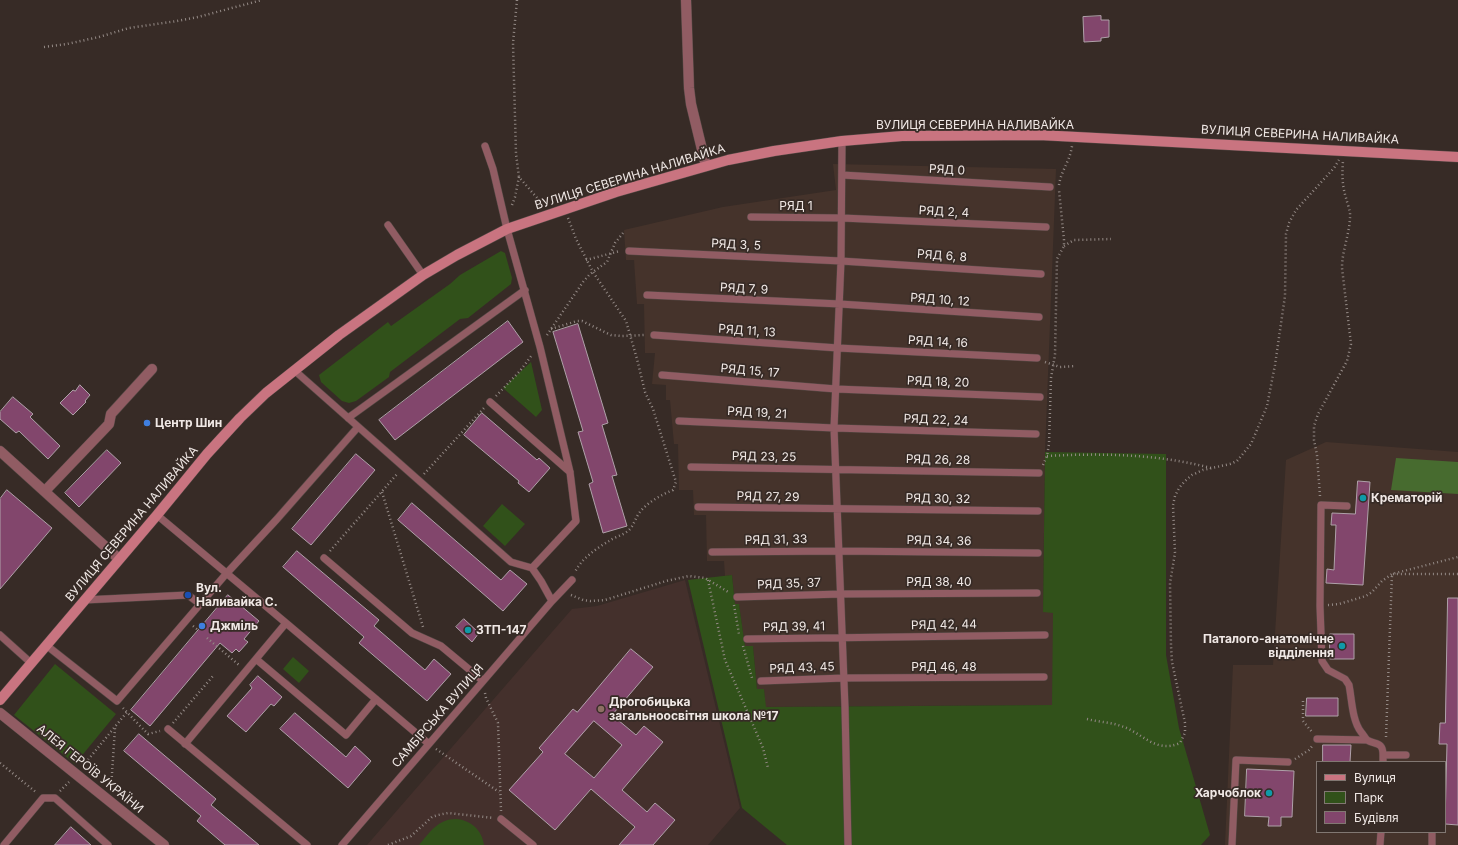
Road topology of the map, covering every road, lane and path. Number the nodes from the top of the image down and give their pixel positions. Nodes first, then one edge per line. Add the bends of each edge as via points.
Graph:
1 (262, 0) edge
2 (517, 0) edge
3 (686, 0) edge
4 (44, 48) dead end
5 (1073, 137) junction
6 (842, 141) junction
7 (485, 146) dead end
8 (1344, 152) junction
9 (1458, 157) edge
10 (706, 166) junction
11 (842, 175) junction
12 (520, 177) junction
13 (1050, 187) dead end
14 (564, 209) junction
15 (551, 214) junction
16 (504, 215) junction
17 (751, 217) dead end
18 (842, 218) junction
19 (388, 224) dead end
20 (1046, 228) dead end
21 (507, 229) junction
22 (623, 232) dead end
23 (1111, 239) dead end
24 (1064, 246) junction
25 (629, 251) joint
26 (612, 252) junction
27 (586, 260) junction
28 (842, 261) junction
29 (593, 272) junction
30 (1041, 274) dead end
31 (423, 275) junction
32 (525, 290) junction
33 (648, 295) dead end
34 (840, 304) junction
35 (1039, 317) dead end
36 (550, 330) junction
37 (654, 335) joint
38 (631, 336) junction
39 (540, 347) junction
40 (838, 348) junction
41 (1037, 358) joint
42 (1054, 365) junction
43 (1075, 366) dead end
44 (152, 369) dead end
45 (294, 370) junction
46 (662, 375) dead end
47 (836, 389) junction
48 (1040, 397) dead end
49 (490, 402) junction
50 (348, 418) junction
51 (679, 421) dead end
52 (358, 427) junction
53 (834, 428) junction
54 (1036, 434) dead end
55 (0, 451) edge
56 (1047, 456) junction
57 (403, 467) junction
58 (691, 467) dead end
59 (1214, 468) junction
60 (836, 469) junction
61 (570, 472) junction
62 (1039, 473) joint
63 (418, 480) junction
64 (45, 491) junction
65 (382, 492) junction
66 (1321, 505) junction
67 (1347, 506) dead end
68 (698, 507) dead end
69 (838, 509) junction
70 (1038, 511) dead end
71 (157, 515) junction
72 (839, 551) junction
73 (712, 552) dead end
74 (1038, 553) dead end
75 (1458, 557) edge
76 (324, 558) joint
77 (119, 559) junction
78 (532, 568) junction
79 (226, 574) junction
80 (1392, 574) junction
81 (1458, 574) edge
82 (572, 580) joint
83 (708, 580) junction
84 (562, 590) junction
85 (1037, 593) dead end
86 (841, 594) junction
87 (737, 597) joint
88 (84, 600) junction
89 (552, 601) junction
90 (200, 604) junction
91 (1320, 606) junction
92 (286, 623) junction
93 (0, 635) edge
94 (1045, 635) dead end
95 (208, 638) dead end
96 (842, 638) junction
97 (426, 639) junction
98 (747, 639) dead end
99 (46, 645) junction
100 (256, 659) junction
101 (32, 663) junction
102 (246, 671) junction
103 (213, 676) dead end
104 (1044, 677) dead end
105 (844, 678) junction
106 (483, 681) junction
107 (761, 681) dead end
108 (2, 694) edge
109 (376, 699) junction
110 (1303, 701) dead end
111 (117, 702) junction
112 (127, 712) junction
113 (0, 713) edge
114 (1087, 719) dead end
115 (116, 728) junction
116 (168, 730) junction
117 (1317, 739) junction
118 (1367, 740) junction
119 (185, 744) junction
120 (429, 744) junction
121 (1383, 755) edge
122 (1406, 755) dead end
123 (1288, 762) joint
124 (0, 763) edge
125 (768, 768) dead end
126 (76, 774) junction
127 (500, 793) junction
128 (44, 798) junction
129 (55, 798) junction
130 (110, 802) junction
131 (501, 819) junction
132 (1381, 833) edge
133 (1432, 833) edge
134 (4, 845) edge
135 (108, 845) edge
136 (164, 845) edge
137 (307, 845) edge
138 (342, 845) edge
139 (388, 845) edge
140 (533, 845) edge
141 (848, 845) edge
142 (1232, 845) edge
143 (1380, 845) edge
144 (1432, 845) edge

1 - 4 path via 177,21 129,28
2 - 12 path via 513,43 516,154
3 - 10 street via 689,88
5 - 6 street, ВУЛИЦЯ СЕВЕРИНА НАЛИВАЙКА via 902,136
5 - 8 street, ВУЛИЦЯ СЕВЕРИНА НАЛИВАЙКА
5 - 24 path via 1071,153 1060,175 1059,187
6 - 10 street, ВУЛИЦЯ СЕВЕРИНА НАЛИВАЙКА via 774,150
6 - 11 lane
7 - 16 lane via 494,169
8 - 9 street, ВУЛИЦЯ СЕВЕРИНА НАЛИВАЙКА
8 - 59 path via 1334,168 1296,210 1289,223 1286,234 1285,296 1275,365 1266,406 1258,427 1251,444 1237,461
8 - 66 path via 1343,187 1350,212 1342,268 1351,344 1347,360 1314,426
10 - 14 street, ВУЛИЦЯ СЕВЕРИНА НАЛИВАЙКА
11 - 13 lane, РЯД 0
11 - 18 lane
12 - 15 path
12 - 16 path via 512,205
14 - 15 street, ВУЛИЦЯ СЕВЕРИНА НАЛИВАЙКА
14 - 27 path
15 - 21 street, ВУЛИЦЯ СЕВЕРИНА НАЛИВАЙКА
16 - 21 lane
17 - 18 lane, РЯД 1
18 - 20 lane, РЯД 2, 4
18 - 28 lane
19 - 31 lane
21 - 31 street, ВУЛИЦЯ СЕВЕРИНА НАЛИВАЙКА
21 - 32 lane
22 - 26 path via 614,243
23 - 24 path via 1074,240
24 - 42 path via 1057,259
25 - 26 path
25 - 28 lane, РЯД 3, 5
26 - 27 path
26 - 29 path via 607,262
27 - 29 path
28 - 30 lane, РЯД 6, 8
28 - 34 lane
29 - 36 path via 583,282
29 - 38 path via 626,321
31 - 45 street, ВУЛИЦЯ СЕВЕРИНА НАЛИВАЙКА
32 - 39 lane
32 - 50 lane
33 - 34 lane, РЯД 7, 9
34 - 35 lane, РЯД 10, 12
34 - 40 lane
36 - 38 path via 582,321 611,335
36 - 39 path
37 - 38 path
37 - 40 lane, РЯД 11, 13
38 - 82 path via 645,392 676,482 673,490 663,494 639,513 628,532 609,541 578,565
39 - 49 path
39 - 61 lane
40 - 41 lane, РЯД 14, 16
40 - 47 lane
41 - 42 path
42 - 43 path
42 - 56 path
44 - 64 street via 111,414 109,424
45 - 50 lane
45 - 71 street, ВУЛИЦЯ СЕВЕРИНА НАЛИВАЙКА via 240,418
46 - 47 lane, РЯД 15, 17
47 - 48 lane, РЯД 18, 20
47 - 53 lane
49 - 61 lane
49 - 63 path
50 - 52 lane
51 - 53 lane, РЯД 19, 21
52 - 57 lane
52 - 79 lane
53 - 54 lane, РЯД 22, 24
53 - 60 lane
55 - 64 street
56 - 59 path via 1106,454 1150,457
56 - 62 path
57 - 63 lane
57 - 65 path
58 - 60 lane, РЯД 23, 25
59 - 114 path via 1185,481 1175,496 1175,547 1170,583 1171,646 1185,723 1180,743 1173,746 1158,745 1120,726
60 - 62 lane, РЯД 26, 28
60 - 69 lane
61 - 78 lane via 576,521
63 - 78 lane via 511,562
64 - 77 street
65 - 76 path
65 - 97 path
66 - 67 lane
66 - 91 lane
68 - 69 lane, РЯД 27, 29
69 - 70 lane, РЯД 30, 32
69 - 72 lane
71 - 77 street, ВУЛИЦЯ СЕВЕРИНА НАЛИВАЙКА
71 - 79 lane
72 - 73 lane, РЯД 31, 33
72 - 74 lane, РЯД 34, 36
72 - 86 lane
75 - 80 path
76 - 97 lane via 412,633
77 - 88 street, ВУЛИЦЯ СЕВЕРИНА НАЛИВАЙКА
78 - 89 lane
79 - 90 lane
79 - 92 lane
80 - 81 path
80 - 91 path via 1366,596 1339,604
80 - 121 path
82 - 84 lane, САМБІРСЬКА ВУЛИЦЯ
83 - 84 path via 685,576 597,601 584,600
83 - 87 path
83 - 125 path via 725,660
84 - 89 lane, САМБІРСЬКА ВУЛИЦЯ
85 - 86 lane, РЯД 38, 40
86 - 87 lane, РЯД 35, 37
86 - 96 lane
88 - 90 lane via 188,595
88 - 99 street, ВУЛИЦЯ СЕВЕРИНА НАЛИВАЙКА
89 - 106 lane, САМБІРСЬКА ВУЛИЦЯ
90 - 111 lane
91 - 118 lane via 1322,661 1328,670 1349,684 1358,728
92 - 100 lane
92 - 109 lane
93 - 101 lane
94 - 96 lane, РЯД 42, 44
95 - 102 path
96 - 98 lane, РЯД 39, 41
96 - 105 lane
97 - 106 lane via 441,646
99 - 101 street, ВУЛИЦЯ СЕВЕРИНА НАЛИВАЙКА
99 - 111 lane
100 - 102 lane
100 - 109 lane via 346,735
101 - 108 street, ВУЛИЦЯ СЕВЕРИНА НАЛИВАЙКА
102 - 119 lane
103 - 116 path
104 - 105 lane, РЯД 46, 48
105 - 107 lane, РЯД 43, 45
105 - 141 lane
106 - 120 lane, САМБІРСЬКА ВУЛИЦЯ
106 - 127 path via 486,698 498,723
109 - 120 lane
110 - 117 path via 1303,721
111 - 112 path
112 - 115 path
112 - 116 path via 148,734
113 - 126 street, АЛЕЯ ГЕРОЇВ УКРАЇНИ
115 - 126 path
115 - 130 path
116 - 119 lane
117 - 118 lane
117 - 123 path via 1310,750
118 - 121 lane via 1375,742
119 - 137 lane
120 - 127 path
120 - 138 lane, САМБІРСЬКА ВУЛИЦЯ
121 - 122 lane
123 - 142 lane via 1236,760
124 - 128 path
126 - 129 path
126 - 130 street, АЛЕЯ ГЕРОЇВ УКРАЇНИ
127 - 131 path
128 - 129 lane
128 - 134 lane
129 - 135 lane
130 - 136 street, АЛЕЯ ГЕРОЇВ УКРАЇНИ
131 - 139 path via 438,814 411,836
131 - 140 lane
132 - 143 lane
133 - 144 lane

